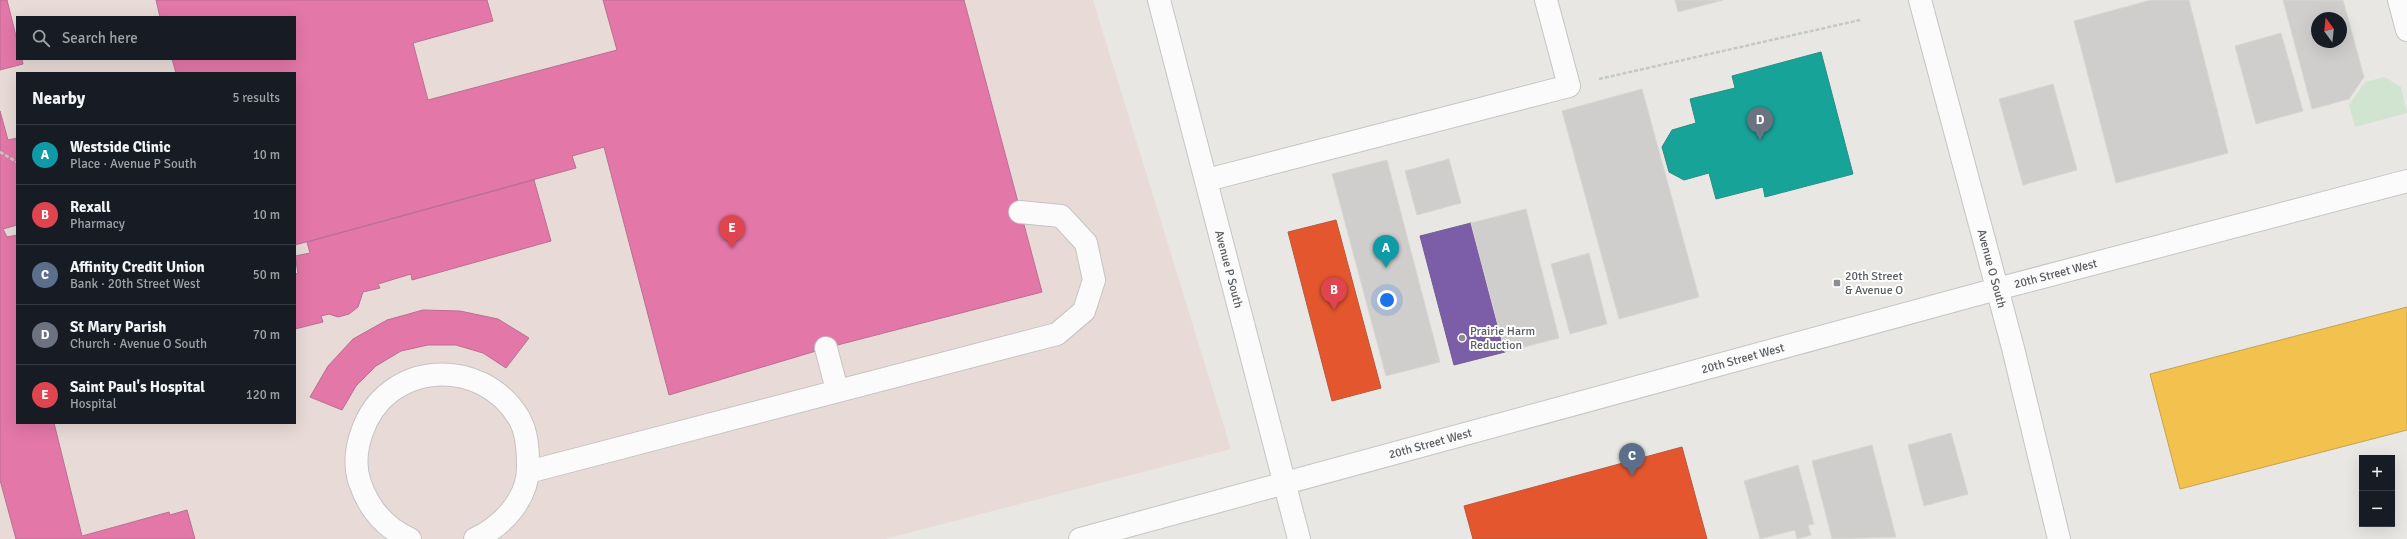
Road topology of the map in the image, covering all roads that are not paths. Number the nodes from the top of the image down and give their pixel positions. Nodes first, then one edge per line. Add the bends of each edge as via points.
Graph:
1 (1158, 0) edge
2 (1546, 0) edge
3 (1920, 0) edge
4 (2399, 0) edge
5 (2407, 30) edge
6 (1207, 180) junction
7 (2407, 180) edge
8 (1020, 212) dead end
9 (1997, 289) junction
10 (826, 348) dead end
11 (837, 390) junction
12 (528, 472) junction
13 (1285, 484) junction
14 (485, 537) edge
15 (410, 539) edge
16 (1080, 539) edge
17 (1299, 539) edge
18 (2059, 539) edge

1 - 6 main road, Avenue P South
2 - 6 main road via 1569,86
3 - 9 main road, Avenue O South
4 - 5 main road
6 - 13 main road, Avenue P South
7 - 9 main road, 20th Street West
8 - 11 main road via 1061,216 1086,243 1094,280 1084,311 1057,334
9 - 13 main road, 20th Street West
9 - 18 main road, Avenue O South
10 - 11 main road
11 - 12 main road
12 - 14 main road via 522,495 508,516
12 - 15 main road via 528,444 519,419 503,398 481,382 455,374 428,375 403,383 381,399 365,421 357,446 357,473 365,499 381,521
13 - 16 main road, 20th Street West
13 - 17 main road, Avenue P South

